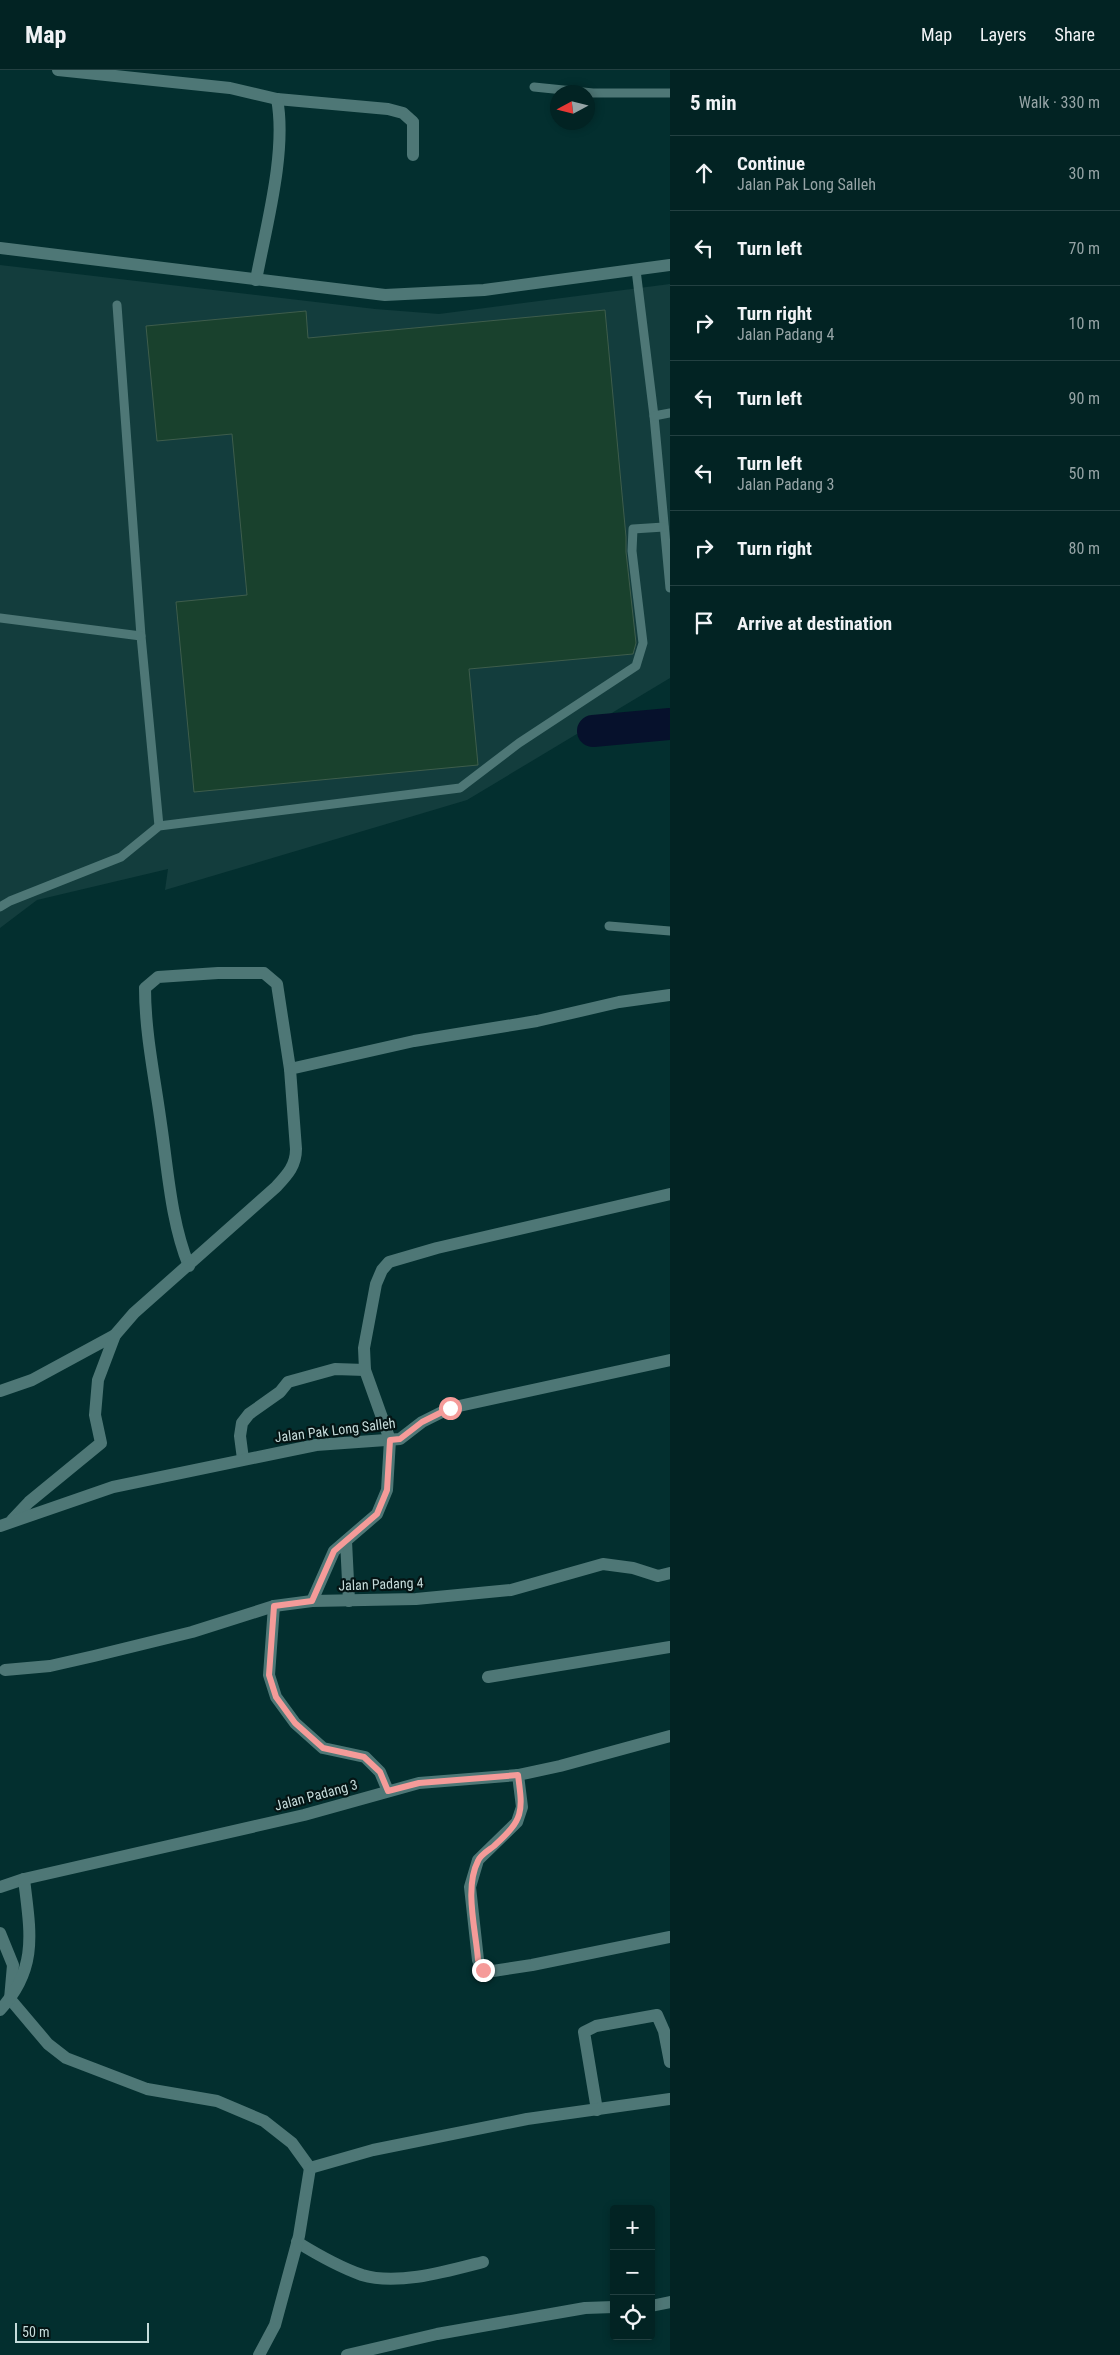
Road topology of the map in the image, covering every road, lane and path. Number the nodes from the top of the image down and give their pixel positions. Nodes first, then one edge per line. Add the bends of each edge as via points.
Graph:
1 (58, 70) edge
2 (534, 87) dead end
3 (670, 93) edge
4 (277, 99) junction
5 (413, 156) dead end
6 (0, 248) edge
7 (670, 264) edge
8 (636, 270) junction
9 (256, 280) junction
10 (117, 305) dead end
11 (670, 413) edge
12 (654, 416) junction
13 (664, 527) junction
14 (670, 588) edge
15 (0, 618) edge
16 (141, 636) junction
17 (159, 826) junction
18 (0, 907) edge
19 (609, 926) dead end
20 (670, 931) edge
21 (670, 994) edge
22 (290, 1068) junction
23 (670, 1194) edge
24 (189, 1266) junction
25 (115, 1335) junction
26 (670, 1360) edge
27 (365, 1370) junction
28 (0, 1391) edge
29 (390, 1440) junction
30 (243, 1459) junction
31 (5, 1524) edge
32 (346, 1541) junction
33 (670, 1573) edge
34 (349, 1600) junction
35 (312, 1601) junction
36 (274, 1606) junction
37 (670, 1647) edge
38 (5, 1670) dead end
39 (488, 1676) dead end
40 (670, 1736) edge
41 (518, 1775) junction
42 (388, 1791) junction
43 (24, 1879) junction
44 (0, 1887) edge
45 (0, 1933) edge
46 (670, 1937) edge
47 (10, 1999) junction
48 (0, 2010) edge
49 (670, 2062) edge
50 (670, 2098) edge
51 (597, 2110) junction
52 (310, 2168) junction
53 (297, 2242) junction
54 (483, 2262) dead end
55 (670, 2302) edge
56 (655, 2305) edge
57 (610, 2307) edge
58 (259, 2355) edge
59 (347, 2355) edge

1 - 4 street via 230,88
2 - 3 lane via 593,93
4 - 5 street via 403,113 413,122
4 - 9 street via 280,115 278,156
6 - 9 street
7 - 8 street
8 - 9 street via 484,290 385,294
8 - 12 lane
10 - 16 lane
11 - 12 lane
12 - 13 lane
13 - 14 lane
13 - 17 lane via 632,529 643,644 636,666 519,743 460,788
15 - 16 lane
16 - 17 lane
17 - 18 lane via 121,857
19 - 20 lane
21 - 22 street via 537,1021 414,1041
22 - 24 street via 296,1150 291,1170
22 - 24 street via 277,984 264,973 158,977 145,988 172,1201 182,1250
23 - 27 street via 389,1262 376,1284 364,1348
24 - 25 street via 134,1313
25 - 28 street via 32,1380
25 - 31 street via 98,1380 95,1416 101,1444
26 - 29 street, Jalan Pak Long Salleh via 450,1408 422,1422 400,1439
27 - 29 street
27 - 30 street via 335,1369 288,1382 242,1423
29 - 30 street, Jalan Pak Long Salleh via 316,1445
29 - 32 street via 387,1490 377,1514
30 - 31 street, Jalan Pak Long Salleh via 113,1487
32 - 34 street
32 - 35 street via 334,1551
33 - 34 street, Jalan Padang 4 via 658,1576 603,1564 511,1590 416,1600
34 - 35 street, Jalan Padang 4
35 - 36 street, Jalan Padang 4
36 - 38 street, Jalan Padang 4 via 192,1632 94,1656 50,1666
36 - 42 street via 269,1675 276,1697 295,1723 323,1748 364,1757 380,1772
37 - 39 street
40 - 41 street, Jalan Padang 3
41 - 42 street, Jalan Padang 3 via 419,1783
41 - 46 street via 522,1807 517,1822 478,1860 470,1887 478,1960 483,1970 532,1965
42 - 43 street, Jalan Padang 3 via 304,1815
43 - 44 street, Jalan Padang 3
43 - 47 street via 30,1947 25,1974
45 - 47 street via 13,1965
47 - 48 street
47 - 52 street via 48,2044 66,2058 147,2088 216,2101 264,2121 292,2142
49 - 51 street via 657,2015 596,2026 584,2032
50 - 51 street
51 - 52 street via 518,2121 373,2150
52 - 53 street
53 - 54 street via 328,2261 364,2276 404,2279
53 - 58 street via 275,2325
55 - 56 street
57 - 59 street via 584,2308 437,2334

